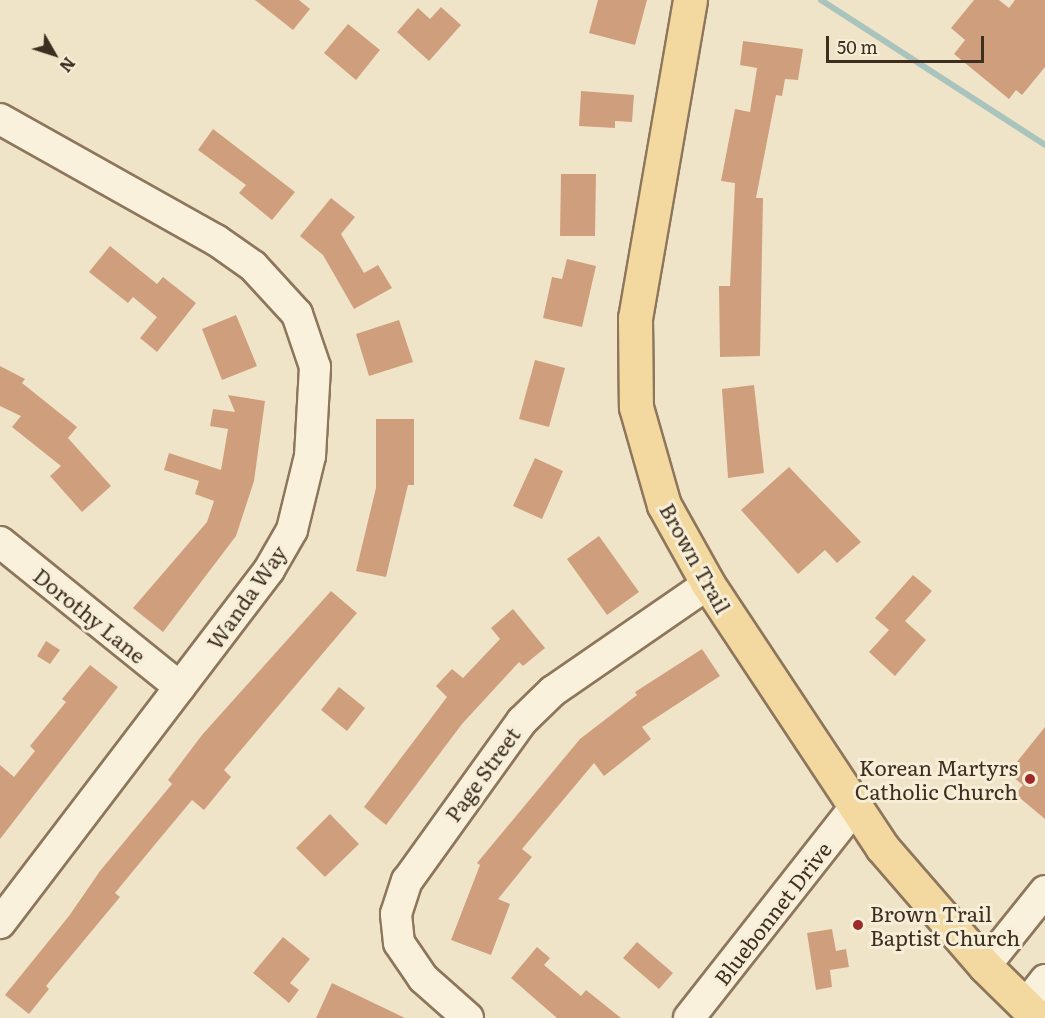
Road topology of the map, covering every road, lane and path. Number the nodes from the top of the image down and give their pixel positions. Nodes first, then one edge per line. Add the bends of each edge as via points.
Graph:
1 (690, 0) edge
2 (0, 119) edge
3 (0, 542) edge
4 (708, 585) junction
5 (180, 687) junction
6 (854, 808) junction
7 (1045, 891) edge
8 (0, 923) edge
9 (985, 966) junction
10 (1045, 980) edge
11 (1032, 1012) edge
12 (468, 1018) edge
13 (689, 1018) edge

1 - 4 main road, Brown Trail via 635,318 634,374 636,407 664,505
2 - 5 street, Wanda Way via 253,266 297,314 306,332 315,367 310,456 292,530 269,570
3 - 5 street, Dorothy Lane
4 - 6 main road, Brown Trail
4 - 12 street, Page Street via 561,684 522,721 407,881 396,914 399,943 423,978
5 - 8 street, Wanda Way
6 - 9 main road, Brown Trail
6 - 13 street, Bluebonnet Drive
7 - 9 street
9 - 11 main road, Brown Trail
10 - 11 street

